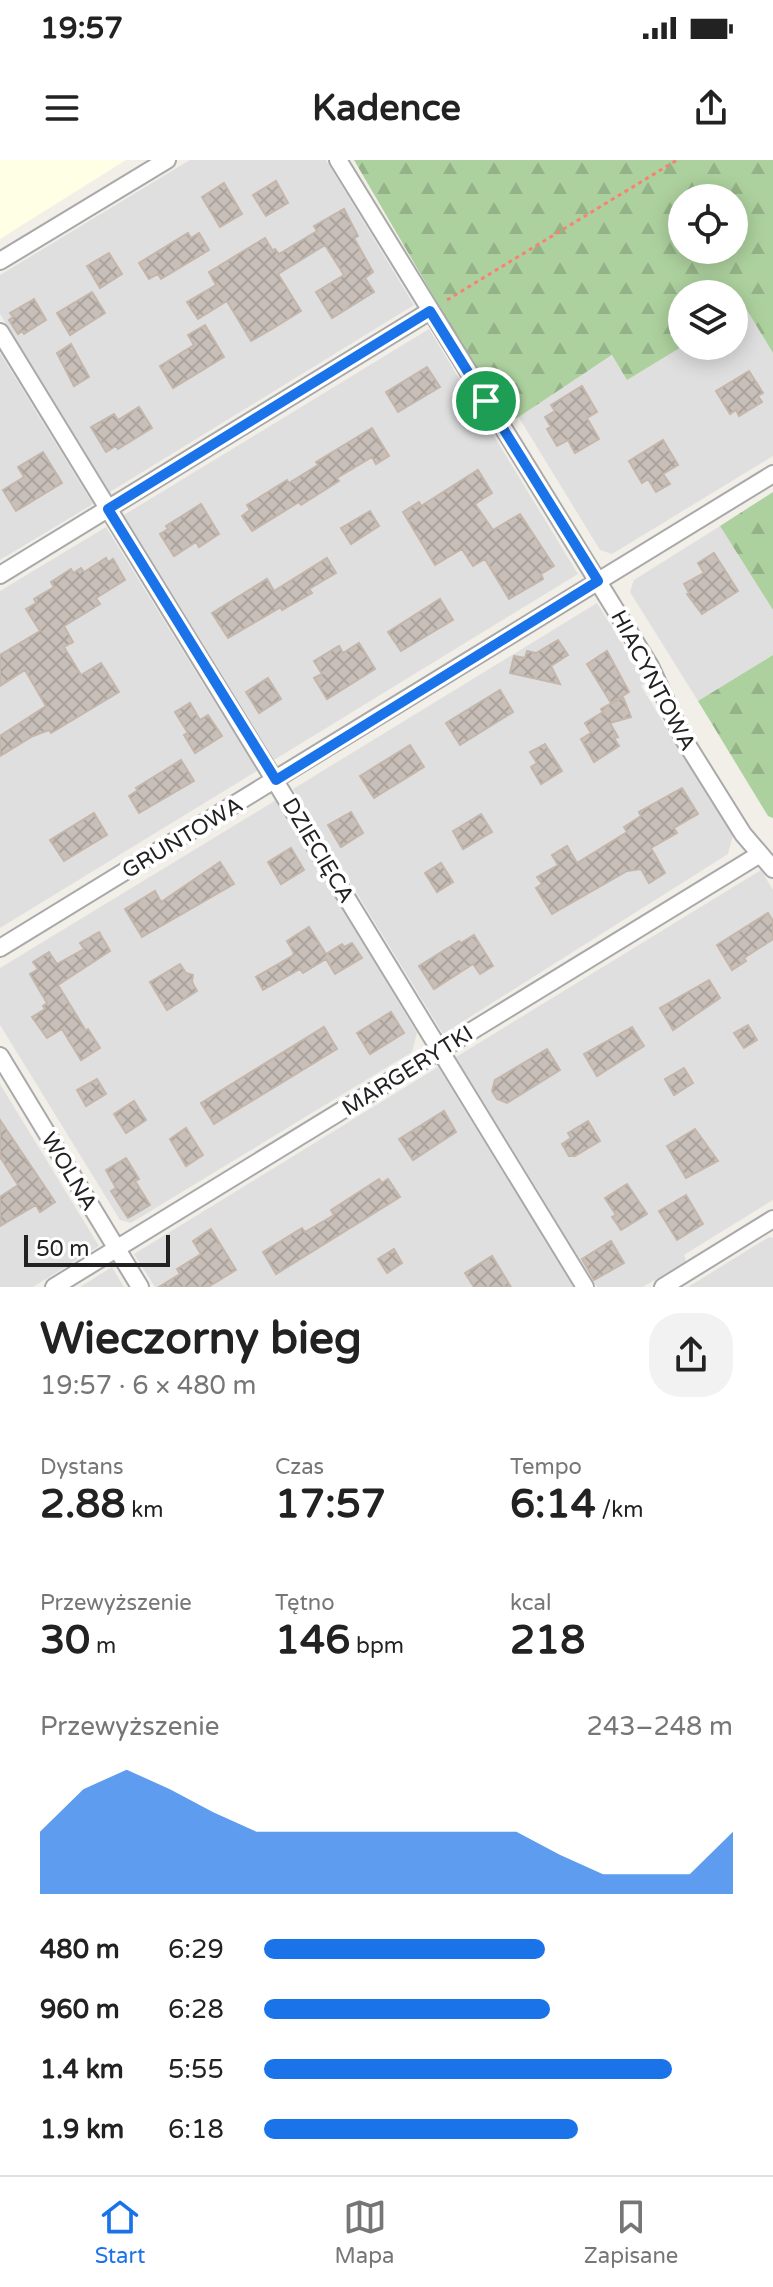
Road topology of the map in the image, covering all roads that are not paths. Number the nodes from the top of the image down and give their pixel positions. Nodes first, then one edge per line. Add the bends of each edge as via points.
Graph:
1 (167, 160) edge
2 (338, 160) edge
3 (0, 261) edge
4 (430, 311) junction
5 (0, 332) edge
6 (773, 474) edge
7 (108, 509) junction
8 (0, 575) edge
9 (598, 581) junction
10 (276, 780) junction
11 (760, 854) junction
12 (773, 869) edge
13 (0, 948) edge
14 (440, 1050) junction
15 (0, 1056) edge
16 (773, 1219) edge
17 (116, 1248) junction
18 (54, 1287) edge
19 (140, 1287) edge
20 (585, 1287) edge
21 (663, 1287) edge

1 - 3 street
2 - 4 street, HIACYNTOWA
4 - 7 street
4 - 9 street, HIACYNTOWA
5 - 7 street, DZIECIĘCA
6 - 9 street, GRUNTOWA
7 - 8 street
7 - 10 street, DZIECIĘCA
9 - 10 street, GRUNTOWA
9 - 11 street, HIACYNTOWA via 650,666 683,738
10 - 13 street, GRUNTOWA
10 - 14 street, DZIECIĘCA
11 - 12 street, HIACYNTOWA
11 - 14 street, MARGERYTKI
14 - 17 street, MARGERYTKI
14 - 20 street, DZIECIĘCA
15 - 17 street, WOLNA
16 - 21 street
17 - 18 street, MARGERYTKI
17 - 19 street, WOLNA

